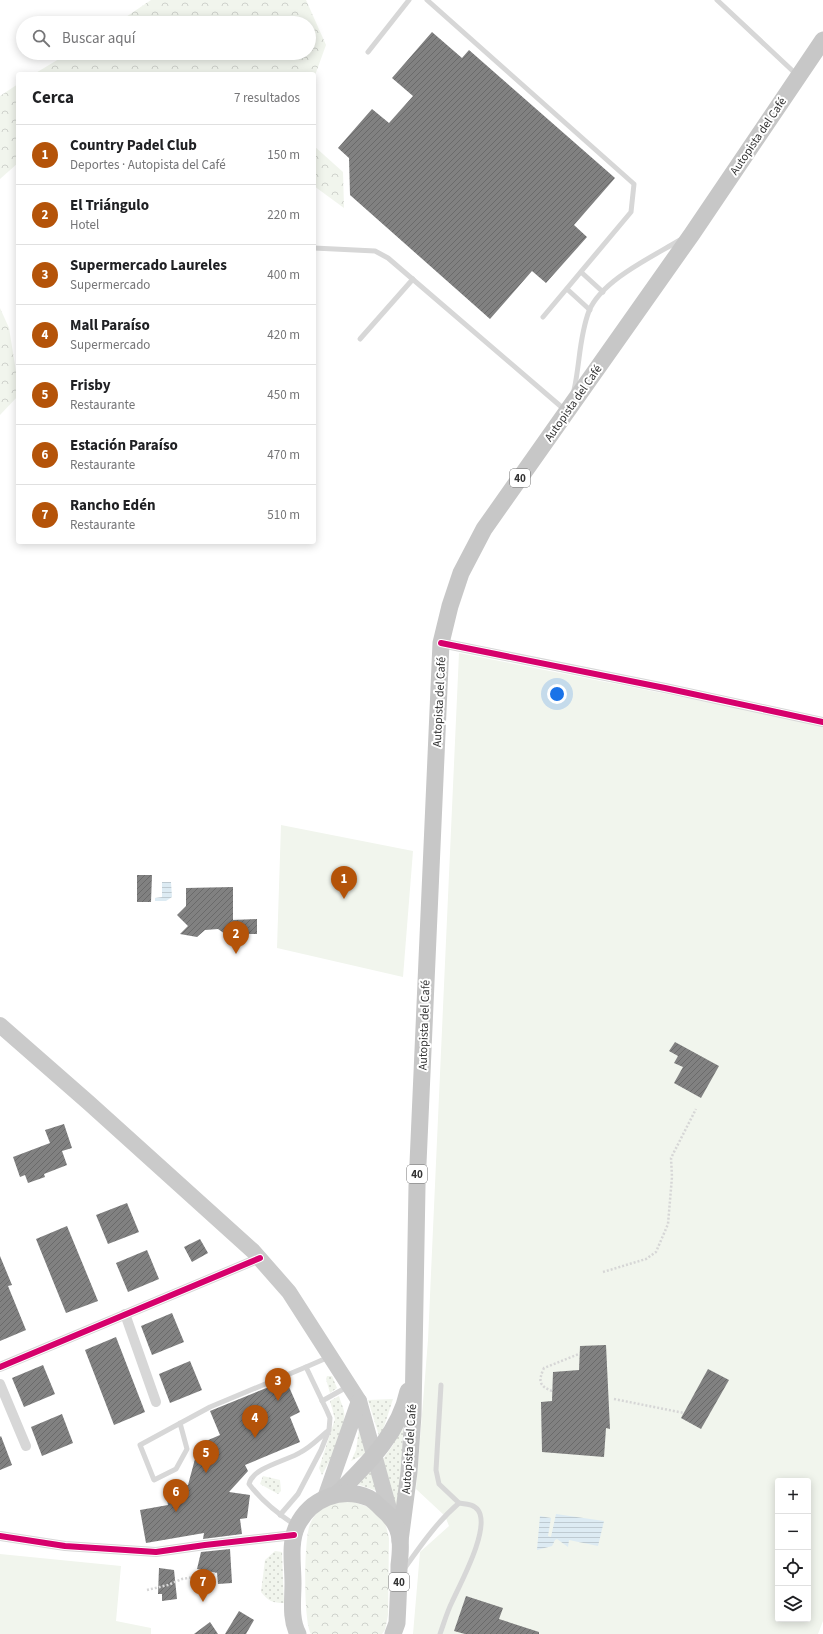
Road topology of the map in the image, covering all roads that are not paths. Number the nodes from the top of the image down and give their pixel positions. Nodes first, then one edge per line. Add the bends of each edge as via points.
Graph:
1 (409, 0) edge
2 (427, 0) edge
3 (717, 0) edge
4 (823, 40) edge
5 (368, 52) dead end
6 (798, 76) junction
7 (692, 234) junction
8 (316, 248) edge
9 (581, 272) junction
10 (413, 279) junction
11 (567, 289) junction
12 (603, 292) junction
13 (590, 310) junction
14 (543, 317) dead end
15 (360, 339) dead end
16 (569, 409) junction
17 (441, 643) junction
18 (823, 722) edge
19 (0, 1025) edge
20 (260, 1258) junction
21 (125, 1314) junction
22 (332, 1356) junction
23 (413, 1357) junction
24 (0, 1367) edge
25 (306, 1367) junction
26 (0, 1384) edge
27 (441, 1385) dead end
28 (350, 1386) junction
29 (322, 1401) junction
30 (359, 1401) junction
31 (156, 1402) dead end
32 (180, 1423) junction
33 (329, 1430) junction
34 (26, 1446) dead end
35 (374, 1456) junction
36 (331, 1496) junction
37 (459, 1503) junction
38 (280, 1516) junction
39 (391, 1516) junction
40 (296, 1531) junction
41 (0, 1536) edge
42 (400, 1541) junction
43 (399, 1576) junction
44 (293, 1614) junction
45 (396, 1630) edge
46 (292, 1634) edge
47 (298, 1634) edge
48 (440, 1634) edge

1 - 5 lane
2 - 9 lane via 634,184 631,212
3 - 6 lane
4 - 6 highway, Autopista del Café / 40
6 - 7 highway, Autopista del Café / 40
7 - 12 lane via 628,270
7 - 16 highway, Autopista del Café / 40
8 - 10 lane via 375,251 388,258
9 - 11 lane
9 - 12 lane
10 - 15 lane
10 - 16 lane
11 - 13 lane
11 - 14 lane
12 - 13 lane
13 - 16 lane via 580,347 578,374
16 - 17 highway, Autopista del Café / 40 via 484,529 461,573
17 - 18 street
17 - 23 highway, Autopista del Café / 40 via 417,1178
19 - 20 main road via 137,1145
20 - 21 street
20 - 22 main road via 289,1292
21 - 24 street
21 - 31 street
22 - 25 lane
22 - 28 main road
23 - 35 highway, Autopista del Café / 40 via 408,1393 395,1427
23 - 42 highway, Autopista del Café / 40 via 413,1415 409,1472
25 - 29 lane
25 - 32 lane via 210,1407
26 - 34 street
27 - 37 lane via 436,1470 439,1484
28 - 29 lane
28 - 30 main road
29 - 33 lane via 330,1418
30 - 35 main road
30 - 36 main road
32 - 32 lane via 140,1445 154,1480 176,1469 187,1449
33 - 38 lane via 298,1494
33 - 38 lane via 302,1452 260,1471 250,1479 249,1484 254,1491
35 - 36 highway, Autopista del Café / 40
35 - 39 main road
36 - 39 highway, 40 via 354,1494 370,1498
36 - 40 highway, 40 via 314,1504 305,1513
37 - 43 lane via 428,1536
37 - 48 lane via 472,1505 479,1511 482,1520 478,1542
38 - 40 lane
39 - 42 highway, 40 via 397,1526
40 - 41 street via 156,1552 65,1546
40 - 44 highway via 293,1542
42 - 43 highway, 40
43 - 45 highway, 40
44 - 46 highway
44 - 47 highway

